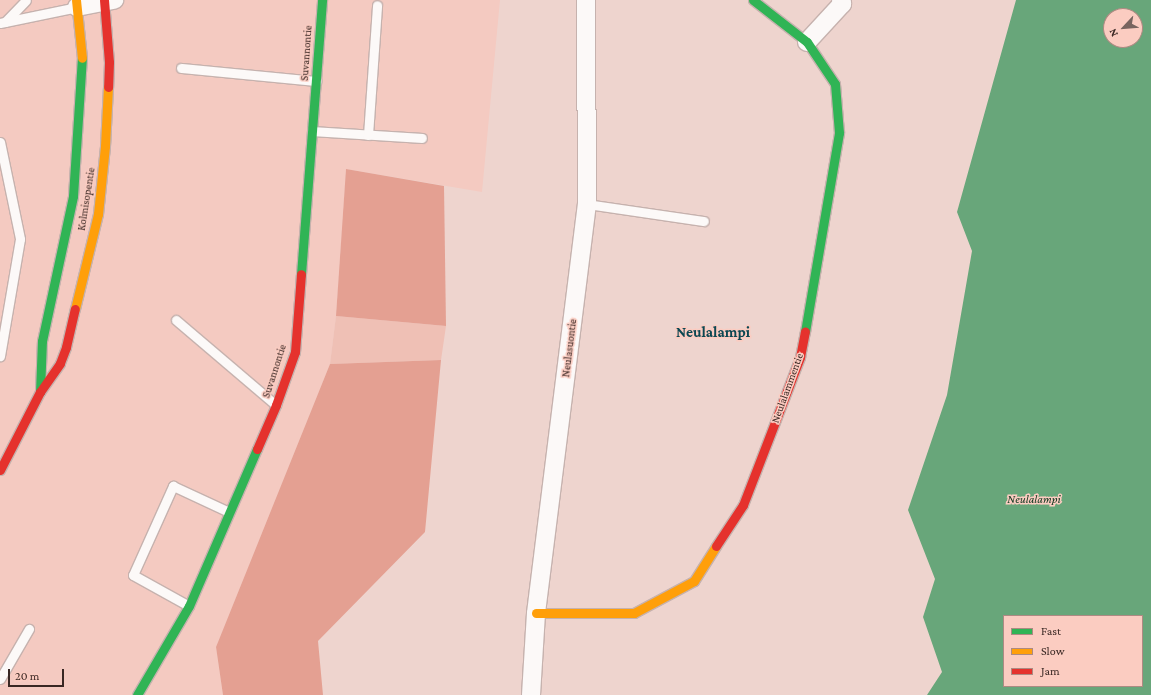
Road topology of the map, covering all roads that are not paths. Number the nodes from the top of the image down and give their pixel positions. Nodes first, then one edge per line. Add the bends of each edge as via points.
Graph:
1 (26, 0) edge
2 (322, 0) edge
3 (586, 0) edge
4 (753, 0) edge
5 (841, 0) edge
6 (108, 1) edge
7 (76, 4) edge
8 (377, 5) dead end
9 (2, 23) edge
10 (807, 42) junction
11 (180, 68) dead end
12 (316, 81) junction
13 (312, 131) junction
14 (368, 135) junction
15 (422, 138) dead end
16 (0, 142) edge
17 (586, 204) junction
18 (704, 221) dead end
19 (176, 320) dead end
20 (0, 356) edge
21 (40, 392) junction
22 (276, 404) junction
23 (0, 470) edge
24 (229, 512) junction
25 (189, 606) junction
26 (536, 613) junction
27 (29, 629) dead end
28 (0, 679) edge
29 (137, 695) edge
30 (531, 695) edge

1 - 9 lane
2 - 12 street, Suvannontie
3 - 17 street, Neulasuontie
4 - 10 street, Neulalammentie
5 - 10 street via 842,4
6 - 7 street
6 - 21 street, Kolmisopentie via 109,62 105,146 98,214 66,347 60,363
7 - 9 lane
7 - 21 street, Kolmisopentie via 82,63 73,196 42,342
8 - 14 lane
10 - 26 street, Neulalammentie via 835,84 840,133 800,357 743,506 694,581 634,613
11 - 12 lane
12 - 13 street, Suvannontie
13 - 14 lane
13 - 22 street, Suvannontie via 295,352
14 - 15 lane
16 - 20 lane via 20,239
17 - 18 lane
17 - 26 street, Neulasuontie
19 - 22 lane
21 - 23 street, Kolmisopentie
22 - 24 street, Suvannontie
24 - 25 street, Suvannontie
24 - 25 lane via 173,486 133,575
25 - 29 street, Suvannontie
26 - 30 street, Neulasuontie
27 - 28 lane

